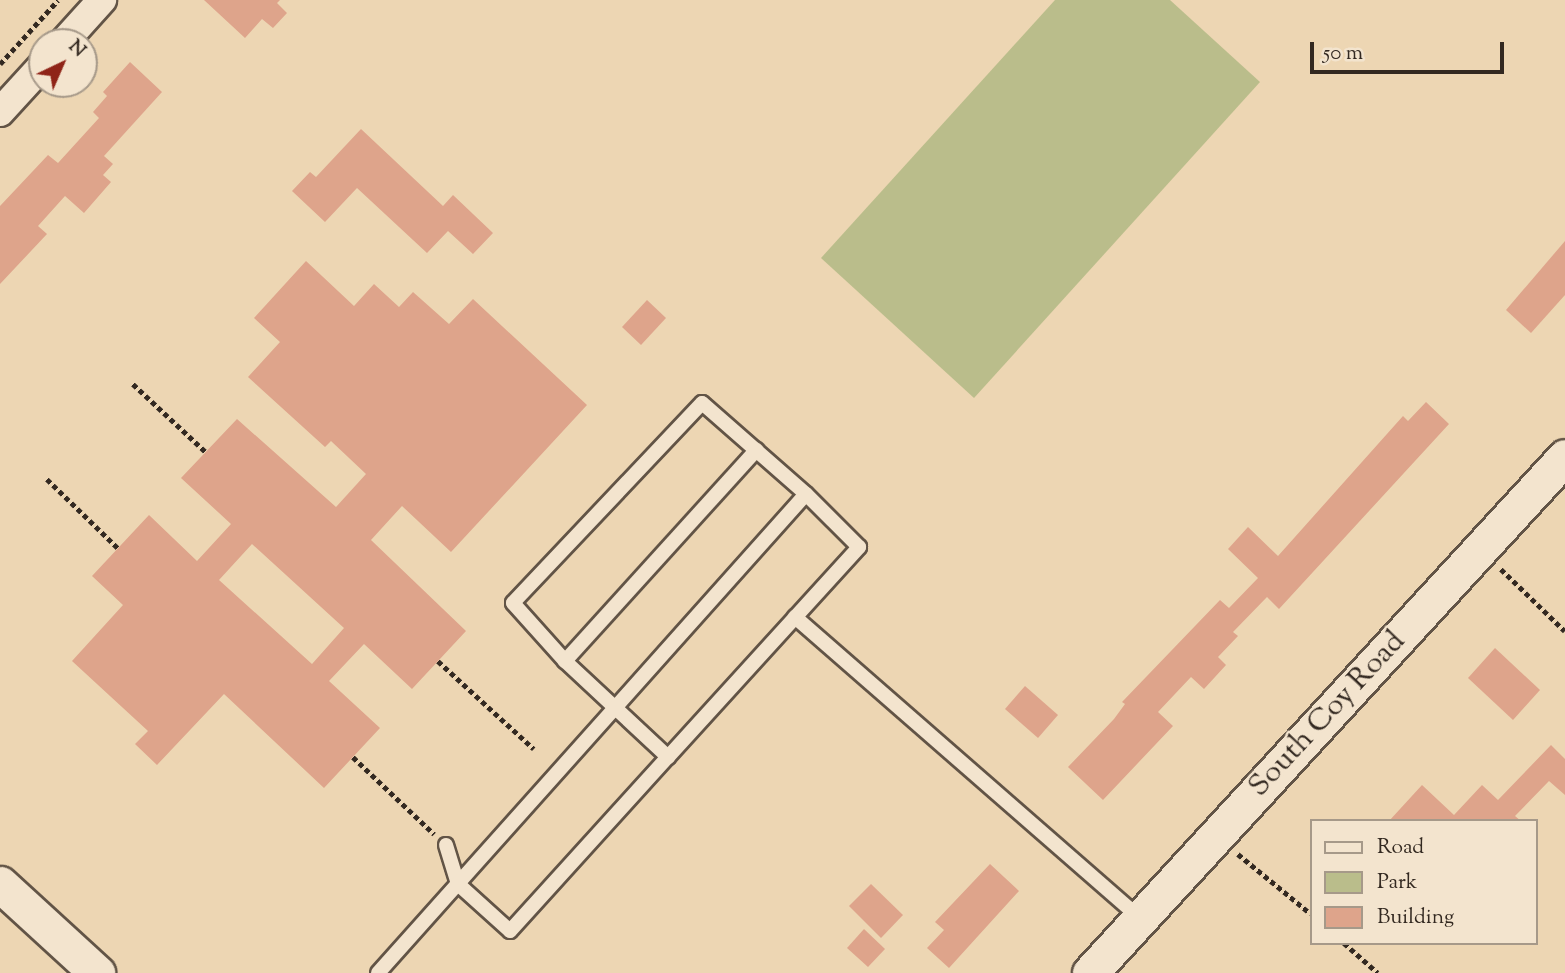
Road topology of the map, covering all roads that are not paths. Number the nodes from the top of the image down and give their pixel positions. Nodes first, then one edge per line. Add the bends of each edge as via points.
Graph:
1 (102, 0) edge
2 (77, 28) edge
3 (28, 81) edge
4 (0, 112) edge
5 (756, 450) junction
6 (1565, 457) edge
7 (806, 494) junction
8 (795, 617) junction
9 (565, 662) junction
10 (615, 708) junction
11 (668, 757) junction
12 (446, 845) road end
13 (0, 884) edge
14 (458, 884) junction
15 (1140, 918) junction
16 (97, 973) edge
17 (378, 973) edge
18 (1090, 973) edge

1 - 2 street
3 - 4 street
5 - 7 lane
5 - 9 lane
5 - 9 lane via 702,403 513,603
6 - 15 street, South Coy Road
7 - 8 lane via 859,547
7 - 10 lane
8 - 11 lane
8 - 15 lane
9 - 10 lane
10 - 11 lane
10 - 14 lane
11 - 14 lane via 510,931
12 - 14 lane
13 - 16 street
14 - 17 lane
15 - 18 street, South Coy Road

